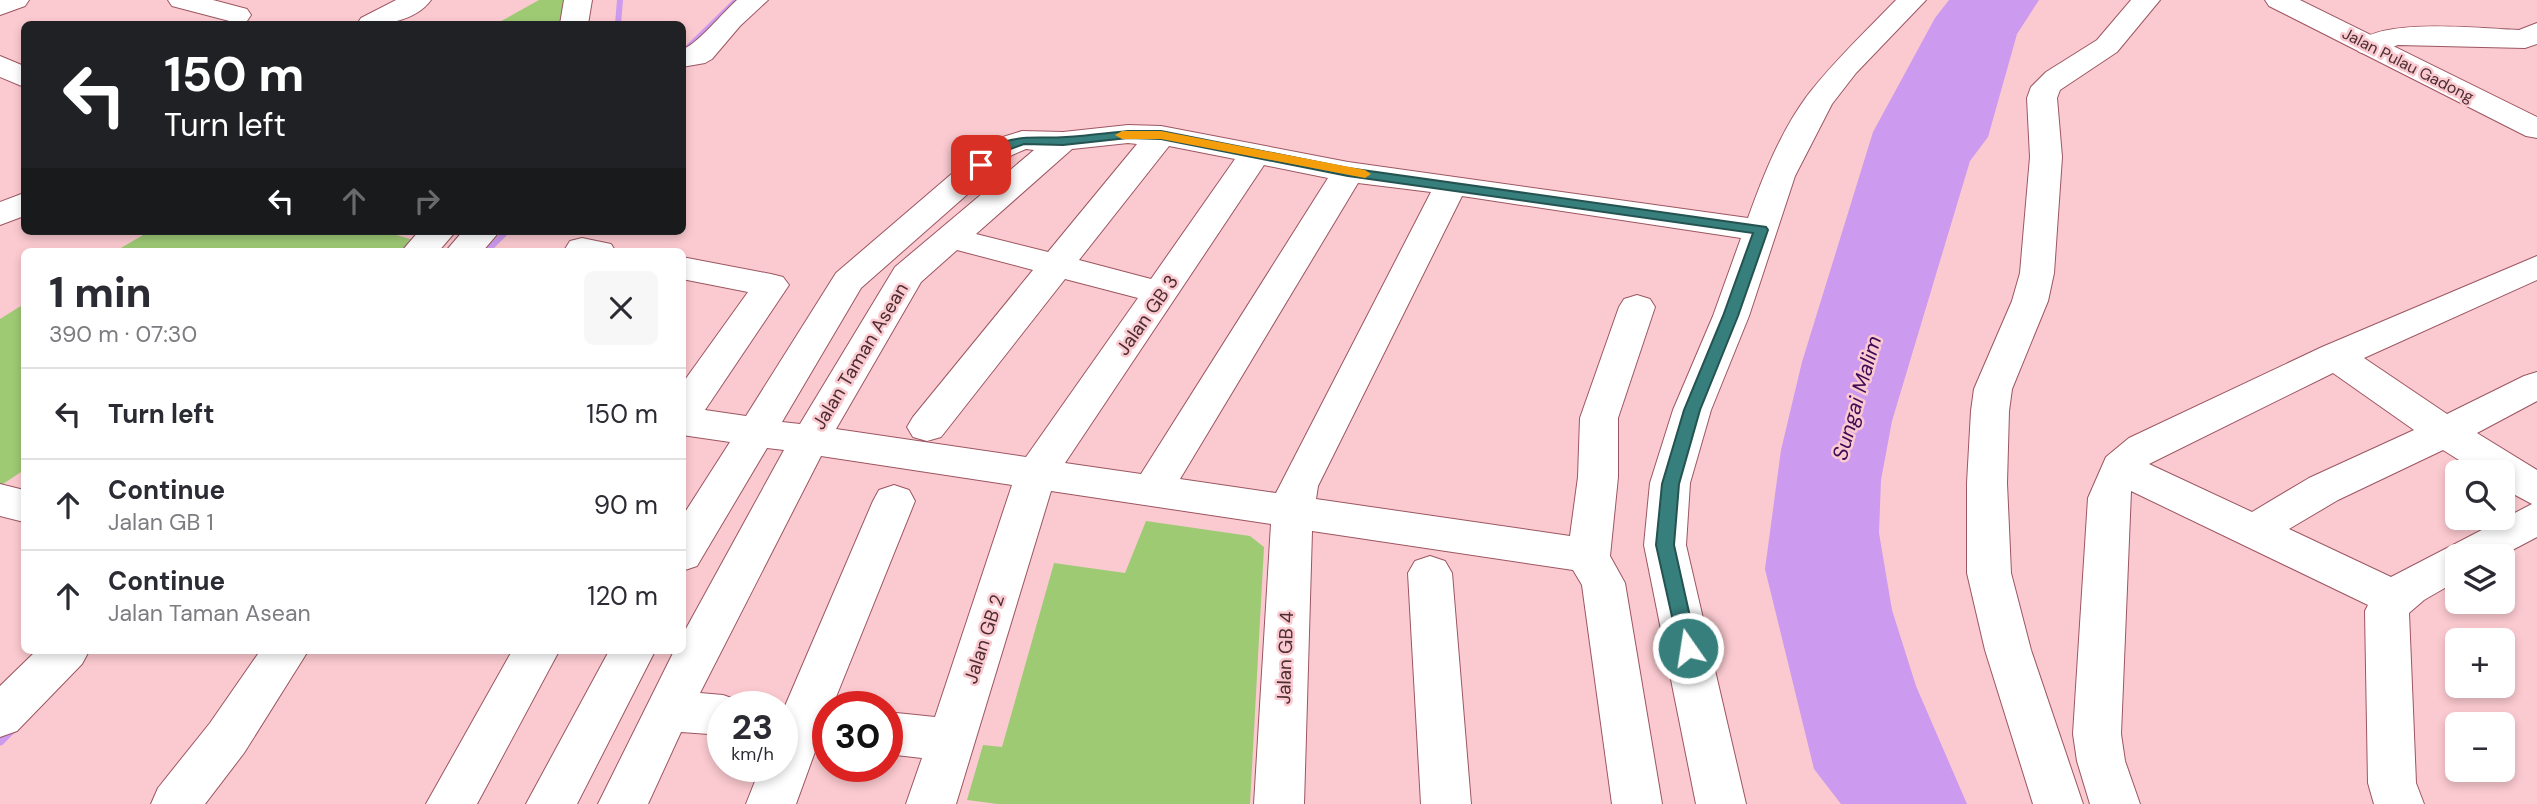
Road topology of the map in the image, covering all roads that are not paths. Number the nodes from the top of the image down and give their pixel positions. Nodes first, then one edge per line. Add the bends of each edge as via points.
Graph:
1 (15, 0) edge
2 (417, 0) edge
3 (578, 0) edge
4 (754, 0) edge
5 (1912, 0) edge
6 (2146, 0) edge
7 (199, 2) edge
8 (2278, 2) edge
9 (0, 7) edge
10 (237, 15) dead end
11 (377, 21) edge
12 (574, 21) edge
13 (2533, 37) edge
14 (2369, 46) junction
15 (686, 58) edge
16 (0, 65) edge
17 (21, 76) edge
18 (2535, 128) edge
19 (1161, 135) junction
20 (1063, 141) junction
21 (1255, 154) junction
22 (1348, 172) junction
23 (1451, 185) junction
24 (21, 204) edge
25 (0, 215) edge
26 (1761, 230) junction
27 (435, 235) edge
28 (479, 235) edge
29 (952, 238) junction
30 (422, 248) edge
31 (466, 248) edge
32 (1059, 266) junction
33 (686, 269) edge
34 (2527, 282) edge
35 (1162, 293) junction
36 (1637, 307) dead end
37 (2335, 356) junction
38 (2537, 385) edge
39 (686, 408) edge
40 (686, 422) edge
41 (927, 427) dead end
42 (756, 432) junction
43 (2445, 432) junction
44 (810, 440) junction
45 (2120, 467) junction
46 (1036, 474) junction
47 (2537, 490) edge
48 (1152, 491) junction
49 (0, 500) edge
50 (894, 501) dead end
51 (21, 505) edge
52 (1292, 512) junction
53 (2537, 518) edge
54 (2255, 532) junction
55 (2488, 544) edge
56 (686, 547) edge
57 (1588, 558) junction
58 (2445, 567) edge
59 (1430, 573) dead end
60 (2394, 598) junction
61 (63, 654) edge
62 (283, 654) edge
63 (534, 654) edge
64 (630, 654) edge
65 (667, 710) junction
66 (707, 714) edge
67 (0, 717) edge
68 (804, 724) edge
69 (903, 735) edge
70 (952, 740) junction
71 (176, 804) edge
72 (451, 804) edge
73 (551, 804) edge
74 (623, 804) edge
75 (771, 804) edge
76 (931, 804) edge
77 (1279, 804) edge
78 (1447, 804) edge
79 (1637, 804) edge
80 (1721, 804) edge
81 (2058, 804) edge
82 (2115, 804) edge
83 (2399, 804) edge

1 - 9 street
2 - 11 street
3 - 12 street
4 - 15 street via 702,53
5 - 26 street via 1818,102 1779,176
6 - 81 street via 2107,46 2046,87 2037,273 1993,389 1990,411 1989,573 2008,650
7 - 10 street
8 - 14 street, Jalan Pulau Gadong
13 - 14 street via 2398,36
14 - 18 street, Jalan Pulau Gadong
16 - 17 street
19 - 20 street
19 - 21 street
19 - 32 street
20 - 29 street, Jalan Taman Asean
20 - 42 street via 1022,140 1001,148 864,265 848,281
21 - 22 street
21 - 35 street, Jalan GB 3
22 - 23 street
22 - 48 street
23 - 26 street
23 - 52 street, Jalan GB 4 via 1298,486
24 - 25 street
26 - 80 street via 1692,410 1670,484 1665,545
27 - 30 street
28 - 31 street
29 - 32 street
29 - 44 street, Jalan Taman Asean via 907,275
32 - 35 street
32 - 41 street
33 - 39 street via 771,285
34 - 37 street
35 - 46 street, Jalan GB 3
36 - 57 street via 1599,418 1598,477
37 - 43 street
37 - 45 street via 2143,448
38 - 43 street
40 - 42 street
42 - 44 street
42 - 56 street
43 - 47 street
43 - 54 street via 2321,489 2282,510
44 - 46 street
44 - 65 street, Jalan Taman Asean
45 - 54 street
45 - 82 street via 2109,498 2097,734
46 - 48 street
46 - 70 street, Jalan GB 2
48 - 52 street
49 - 51 street
50 - 68 street
52 - 57 street
52 - 77 street, Jalan GB 4
53 - 55 street
54 - 60 street
57 - 79 street via 1603,583
58 - 60 street
59 - 78 street
60 - 83 street via 2387,611 2392,783
61 - 67 street
62 - 71 street
63 - 72 street
64 - 73 street
65 - 66 street
65 - 74 street, Jalan Taman Asean
68 - 75 street
69 - 70 street
70 - 76 street, Jalan GB 2

